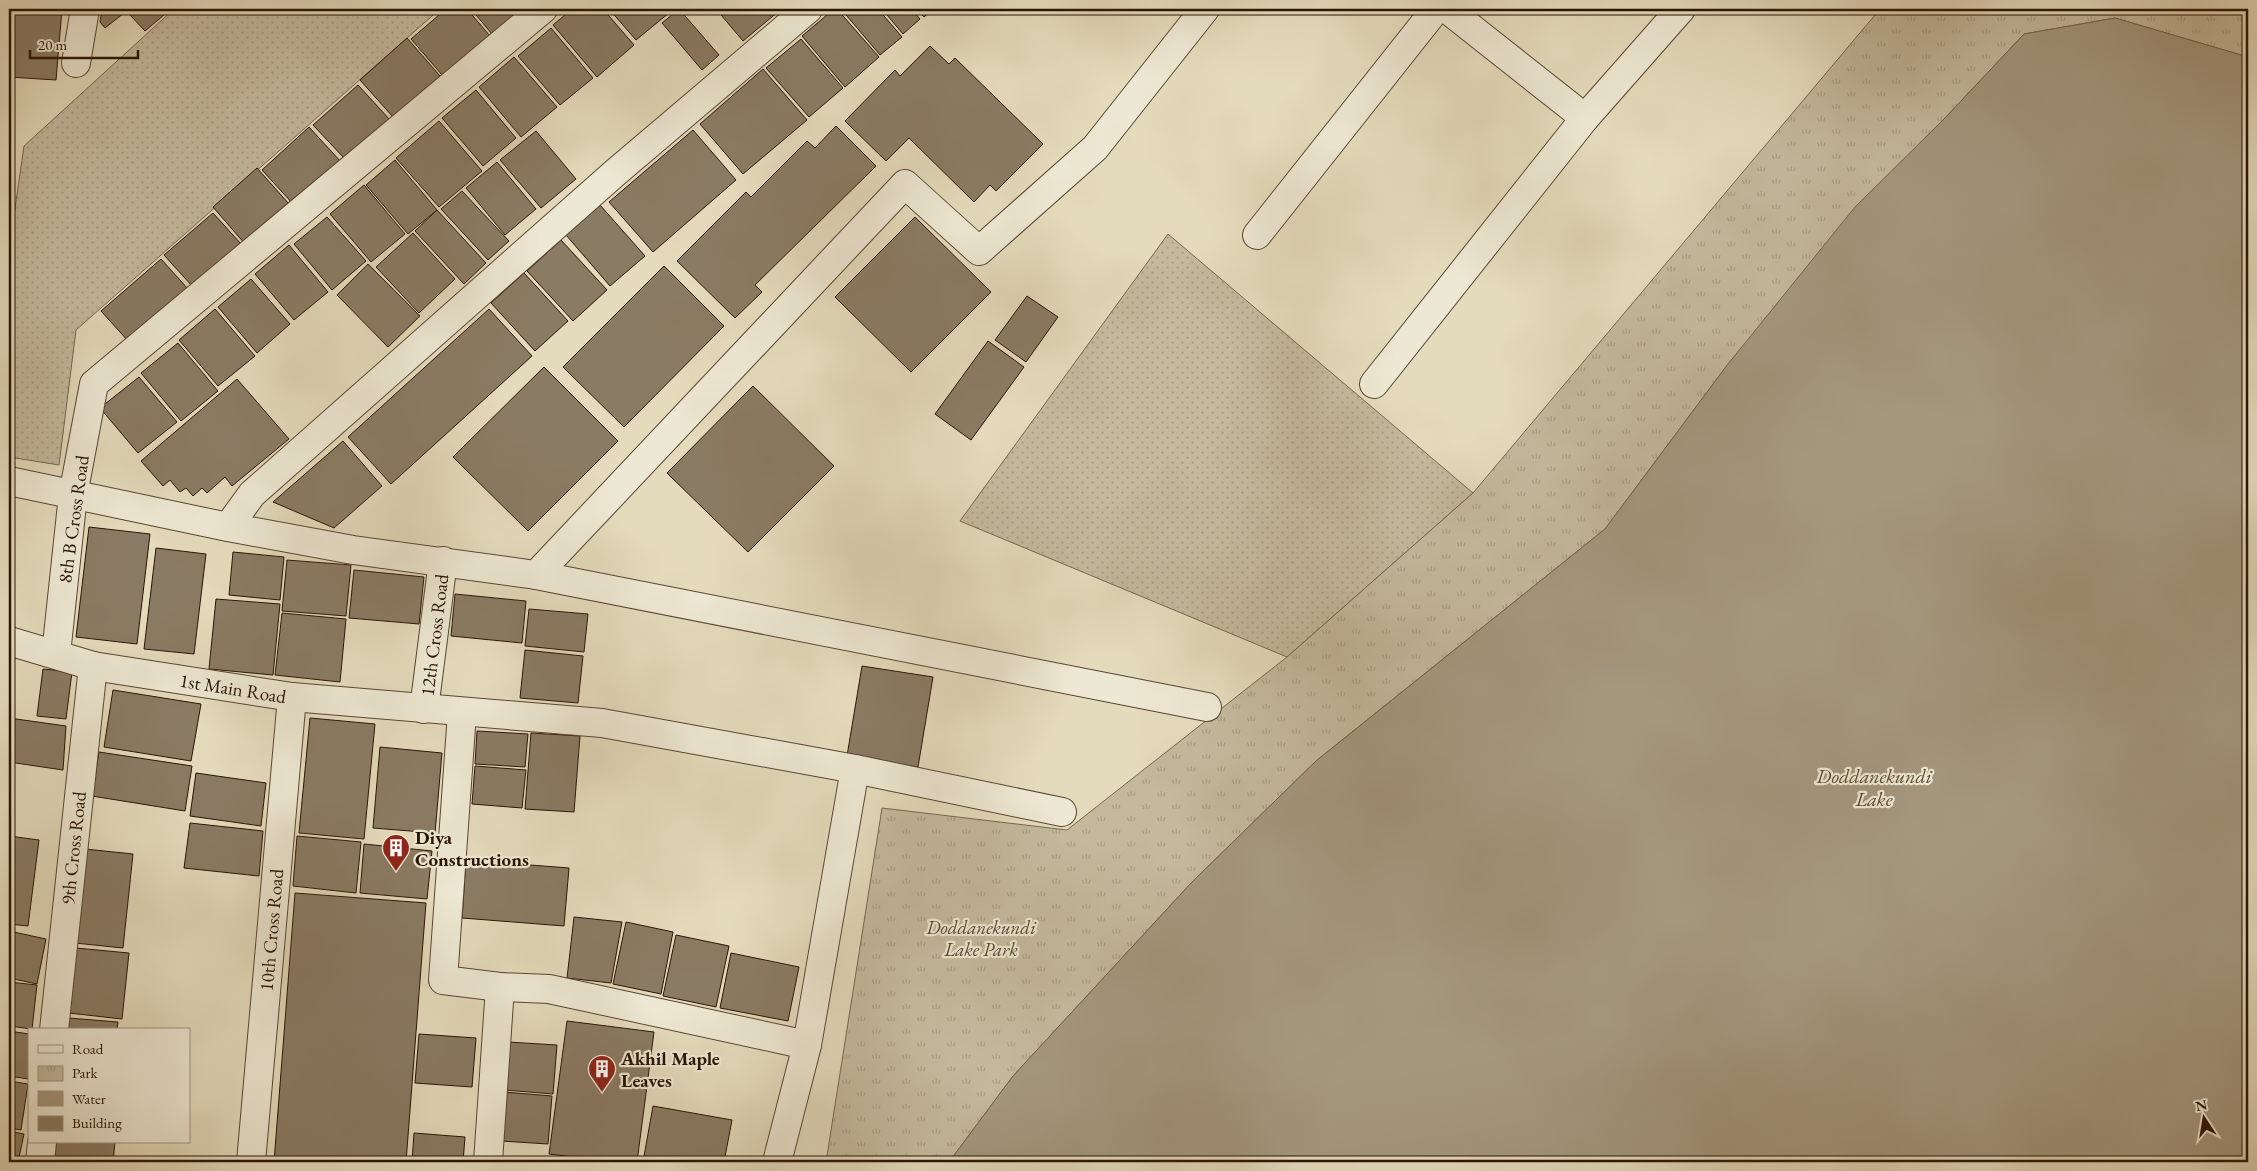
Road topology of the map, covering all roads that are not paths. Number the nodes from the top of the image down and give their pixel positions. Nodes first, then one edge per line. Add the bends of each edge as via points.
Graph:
1 (85, 9) edge
2 (542, 9) edge
3 (808, 9) edge
4 (1205, 9) edge
5 (1436, 9) edge
6 (1447, 9) edge
7 (1681, 9) edge
8 (76, 63) dead end
9 (1586, 118) junction
10 (1257, 235) dead end
11 (1374, 384) dead end
12 (9, 481) edge
13 (73, 495) junction
14 (228, 527) junction
15 (443, 560) junction
16 (536, 575) junction
17 (9, 641) edge
18 (56, 654) junction
19 (93, 666) junction
20 (292, 697) junction
21 (1207, 707) dead end
22 (424, 709) junction
23 (462, 713) junction
24 (855, 769) junction
25 (1062, 812) dead end
26 (500, 987) junction
27 (54, 1028) edge
28 (807, 1044) junction
29 (42, 1144) edge
30 (40, 1162) edge
31 (251, 1162) edge
32 (488, 1162) edge
33 (777, 1162) edge

1 - 8 street
2 - 13 street, 8th B Cross Road via 94,384
3 - 14 street via 616,172 252,494
4 - 16 street via 1095,148 979,251 906,184
5 - 10 street
6 - 9 street
7 - 9 street
9 - 11 street
12 - 13 street
13 - 14 street
13 - 18 street, 8th B Cross Road
14 - 15 street via 353,550
15 - 16 street
15 - 22 street, 12th Cross Road
16 - 21 street
17 - 18 street, 1st Main Road
18 - 19 street, 1st Main Road
19 - 20 street, 1st Main Road
19 - 27 street, 9th Cross Road
20 - 22 street, 1st Main Road
20 - 31 street, 10th Cross Road
22 - 23 street, 1st Main Road
23 - 24 street, 1st Main Road via 602,723
23 - 26 street via 443,980
24 - 25 street, 1st Main Road
24 - 28 street
26 - 28 street via 549,989
26 - 32 street
28 - 33 street
29 - 30 street

